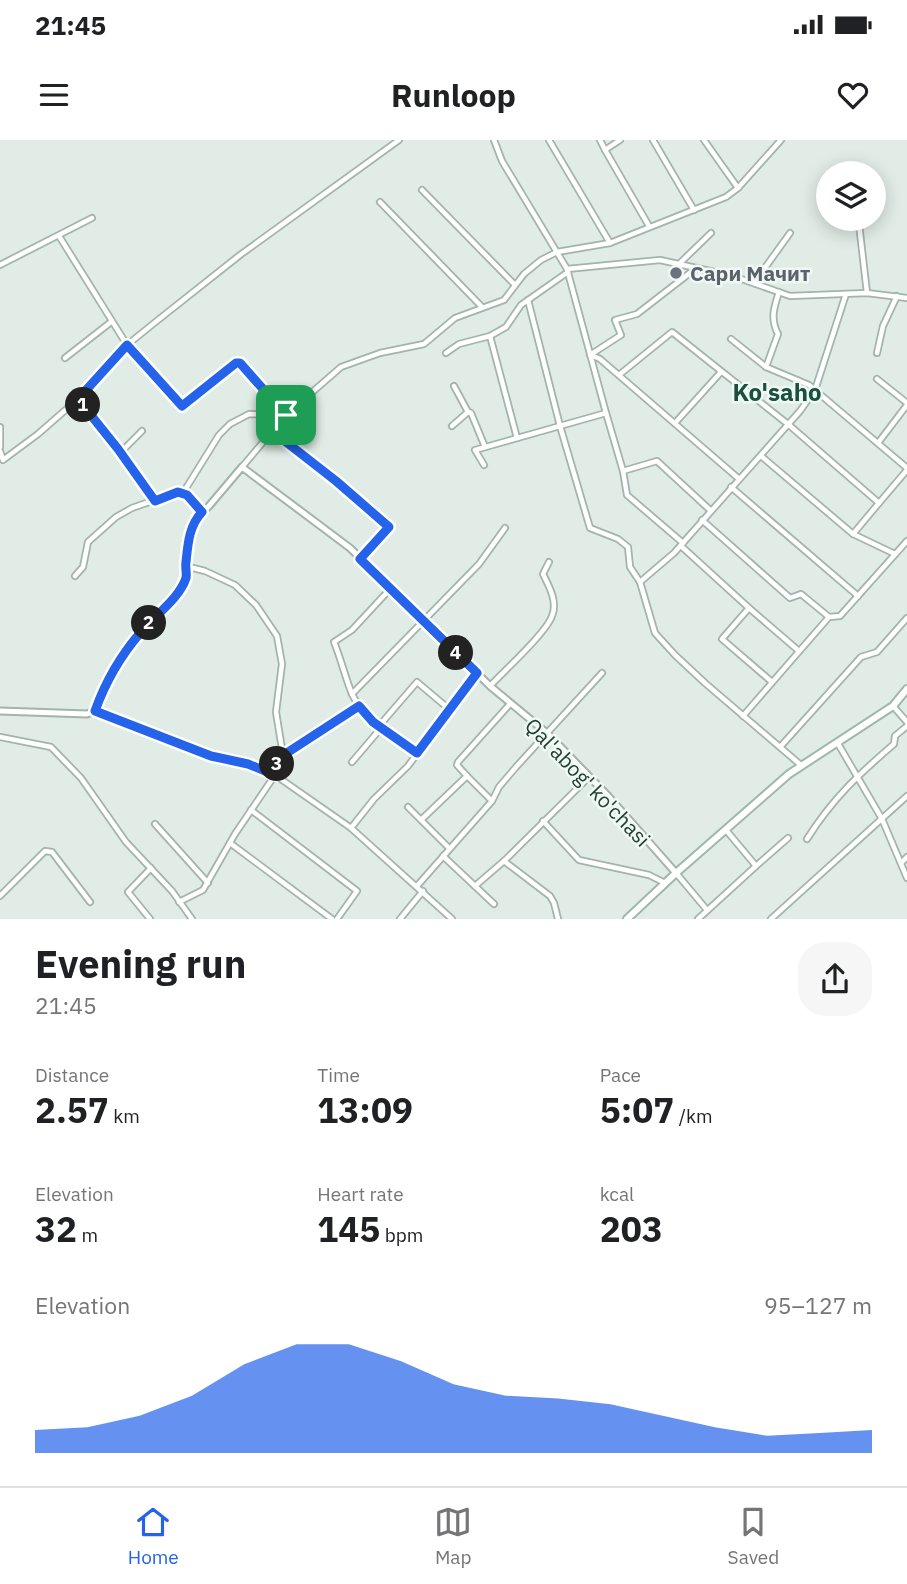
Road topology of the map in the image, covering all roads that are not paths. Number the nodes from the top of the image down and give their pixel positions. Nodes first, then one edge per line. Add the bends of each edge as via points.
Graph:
1 (399, 140) edge
2 (494, 140) edge
3 (549, 140) edge
4 (600, 140) edge
5 (620, 140) edge
6 (653, 140) edge
7 (704, 140) edge
8 (781, 140) edge
9 (605, 150) junction
10 (738, 188) junction
11 (422, 190) dead end
12 (380, 202) dead end
13 (694, 210) junction
14 (92, 218) dead end
15 (649, 226) junction
16 (860, 231) edge
17 (711, 233) dead end
18 (790, 233) dead end
19 (60, 236) junction
20 (610, 243) junction
21 (557, 252) junction
22 (678, 264) junction
23 (0, 265) edge
24 (696, 269) junction
25 (568, 270) junction
26 (754, 283) junction
27 (515, 285) junction
28 (779, 292) junction
29 (867, 293) junction
30 (846, 294) junction
31 (897, 296) junction
32 (907, 298) edge
33 (528, 300) junction
34 (482, 307) junction
35 (111, 322) junction
36 (489, 336) junction
37 (732, 340) dead end
38 (127, 345) junction
39 (446, 353) dead end
40 (877, 353) dead end
41 (590, 355) junction
42 (65, 358) dead end
43 (766, 368) junction
44 (721, 372) junction
45 (619, 375) junction
46 (877, 379) dead end
47 (454, 386) dead end
48 (815, 390) junction
49 (78, 399) junction
50 (907, 404) edge
51 (468, 412) junction
52 (606, 413) junction
53 (286, 415) junction
54 (675, 423) junction
55 (789, 425) junction
56 (452, 426) dead end
57 (560, 426) junction
58 (0, 427) edge
59 (142, 431) dead end
60 (272, 431) junction
61 (517, 438) junction
62 (878, 444) junction
63 (485, 447) junction
64 (0, 449) edge
65 (121, 452) junction
66 (761, 456) junction
67 (484, 465) dead end
68 (242, 467) junction
69 (907, 469) edge
70 (623, 471) junction
71 (738, 478) junction
72 (731, 487) junction
73 (183, 493) junction
74 (155, 501) junction
75 (879, 503) junction
76 (710, 510) junction
77 (202, 512) junction
78 (702, 520) junction
79 (505, 528) dead end
80 (853, 534) junction
81 (907, 541) edge
82 (682, 544) junction
83 (895, 554) junction
84 (360, 559) junction
85 (549, 562) dead end
86 (185, 566) junction
87 (75, 576) dead end
88 (640, 582) junction
89 (391, 588) junction
90 (858, 596) junction
91 (749, 608) junction
92 (829, 617) junction
93 (907, 618) edge
94 (423, 622) junction
95 (799, 651) junction
96 (477, 673) junction
97 (602, 673) dead end
98 (772, 682) junction
99 (490, 686) junction
100 (907, 689) edge
101 (352, 694) junction
102 (510, 704) junction
103 (359, 706) junction
104 (893, 706) junction
105 (449, 709) junction
106 (0, 711) edge
107 (95, 711) junction
108 (743, 716) junction
109 (907, 724) edge
110 (380, 727) junction
111 (548, 734) junction
112 (0, 737) edge
113 (837, 742) junction
114 (781, 746) junction
115 (417, 753) junction
116 (279, 758) junction
117 (352, 762) dead end
118 (802, 766) junction
119 (275, 775) junction
120 (858, 775) junction
121 (467, 776) junction
122 (589, 777) junction
123 (907, 796) edge
124 (492, 801) junction
125 (408, 807) dead end
126 (251, 810) junction
127 (882, 819) junction
128 (421, 820) junction
129 (543, 821) junction
130 (155, 824) dead end
131 (351, 828) junction
132 (726, 830) junction
133 (788, 838) dead end
134 (807, 839) dead end
135 (230, 843) junction
136 (449, 848) junction
137 (443, 856) junction
138 (907, 857) edge
139 (504, 861) junction
140 (901, 863) junction
141 (756, 866) junction
142 (151, 868) junction
143 (676, 873) junction
144 (907, 878) edge
145 (208, 883) junction
146 (664, 883) junction
147 (417, 886) junction
148 (475, 886) junction
149 (423, 891) junction
150 (0, 895) edge
151 (90, 902) dead end
152 (179, 902) junction
153 (494, 904) dead end
154 (707, 910) junction
155 (150, 919) edge
156 (192, 919) edge
157 (334, 919) edge
158 (400, 919) edge
159 (452, 919) edge
160 (558, 919) edge
161 (627, 919) edge
162 (698, 919) edge
163 (771, 919) edge

1 - 38 street via 240,255
2 - 21 street
3 - 20 street
4 - 9 street
5 - 9 street
6 - 13 street
7 - 10 street
8 - 10 street
9 - 15 street
10 - 13 street
11 - 27 street
12 - 34 street
13 - 15 street
14 - 19 street
15 - 20 street
16 - 29 street
17 - 22 street
18 - 26 street
19 - 23 street
19 - 35 street
20 - 21 street
21 - 25 street
21 - 27 street via 541,260
22 - 24 street
22 - 25 street via 660,260
24 - 26 street
24 - 41 street via 637,314 615,320 621,335
25 - 33 street
25 - 41 street
26 - 28 street
27 - 34 street via 504,300
28 - 30 street via 790,296
28 - 43 street via 773,324 778,334
29 - 30 street
29 - 31 street
30 - 48 street
31 - 32 street
31 - 40 street
33 - 36 street via 506,327
33 - 57 street
34 - 53 street via 455,318 424,344 341,367
35 - 38 street
35 - 42 street
36 - 39 street via 458,344
36 - 61 street
37 - 43 street
38 - 49 street
38 - 53 street via 182,406 238,362
41 - 45 street
41 - 52 street
43 - 48 street
44 - 45 street via 672,332
44 - 54 street
44 - 55 street
45 - 54 street
46 - 50 street
47 - 51 street
48 - 55 street
48 - 62 street
49 - 64 street via 3,460
49 - 65 street
50 - 62 street
51 - 56 street
51 - 63 street
52 - 57 street
52 - 70 street
53 - 60 street
53 - 73 street via 249,414 230,424
54 - 71 street
55 - 66 street
55 - 75 street
57 - 61 street
57 - 88 street via 590,528 618,538 628,547 631,567
58 - 64 street
59 - 65 street
60 - 68 street
60 - 84 street via 389,527
61 - 63 street
62 - 69 street
63 - 67 street via 475,450
65 - 74 street
66 - 71 street
66 - 80 street
68 - 77 street
68 - 84 street, Qal'abog' ko'chasi
69 - 75 street
70 - 76 street via 657,461
70 - 82 street via 627,495
71 - 72 street
72 - 76 street
72 - 90 street
73 - 74 street
73 - 77 street
74 - 87 street via 116,517 88,542 83,567
75 - 80 street
76 - 78 street
77 - 86 street via 189,535
78 - 82 street
78 - 92 street via 790,598 802,594
79 - 94 street via 479,564
80 - 83 street
81 - 83 street
82 - 88 street
82 - 91 street
83 - 90 street
84 - 89 street, Qal'abog' ko'chasi
85 - 99 street via 543,574 553,595 553,615
86 - 107 street via 187,576 177,593 114,668
86 - 116 street via 235,585 257,605 277,636 282,664 276,712 282,749
88 - 108 street via 655,632
89 - 94 street, Qal'abog' ko'chasi
89 - 101 street via 352,631 334,642
90 - 92 street via 840,616
91 - 95 street
91 - 98 street via 722,639
92 - 95 street
93 - 114 street via 877,652 861,657
94 - 96 street, Qal'abog' ko'chasi
94 - 101 street
95 - 98 street
96 - 99 street, Qal'abog' ko'chasi
96 - 105 street
97 - 111 street
98 - 108 street
99 - 102 street, Qal'abog' ko'chasi
100 - 104 main road
101 - 103 street
102 - 111 street, Qal'abog' ko'chasi
102 - 121 street via 458,762
103 - 110 street
103 - 116 street
104 - 109 street
104 - 113 main road
105 - 110 street via 417,682
105 - 115 street
106 - 107 street
107 - 119 street via 211,756
108 - 114 street
109 - 120 street via 895,736 894,744
110 - 115 street
110 - 117 street
111 - 122 street, Qal'abog' ko'chasi
111 - 124 street via 499,787
112 - 142 street via 51,747
113 - 118 main road
113 - 120 street
114 - 118 street
115 - 131 street
116 - 119 street
118 - 132 main road
119 - 126 street
119 - 131 street
120 - 127 street
120 - 134 street via 826,808
121 - 124 street
121 - 128 street
122 - 129 street
122 - 143 street, Qal'abog' ko'chasi
123 - 127 street
124 - 136 street
125 - 128 street
126 - 135 street
126 - 157 street via 357,891
127 - 140 street
127 - 163 street
128 - 136 street
129 - 139 street
129 - 146 street via 579,860 649,875
130 - 145 street
131 - 147 street
132 - 141 street
132 - 143 main road
133 - 141 street
135 - 145 street
135 - 157 street
136 - 137 street
137 - 147 street
137 - 148 street
138 - 140 street
139 - 148 street
139 - 160 street via 550,897
140 - 144 street
141 - 154 street
142 - 152 street
142 - 155 street via 128,892
143 - 146 main road
143 - 154 street, Qal'abog' ko'chasi
145 - 152 street via 204,890
146 - 161 main road
147 - 149 street
148 - 153 street
149 - 158 street
149 - 159 street
150 - 151 street via 45,850 52,852
152 - 156 street
154 - 162 street

